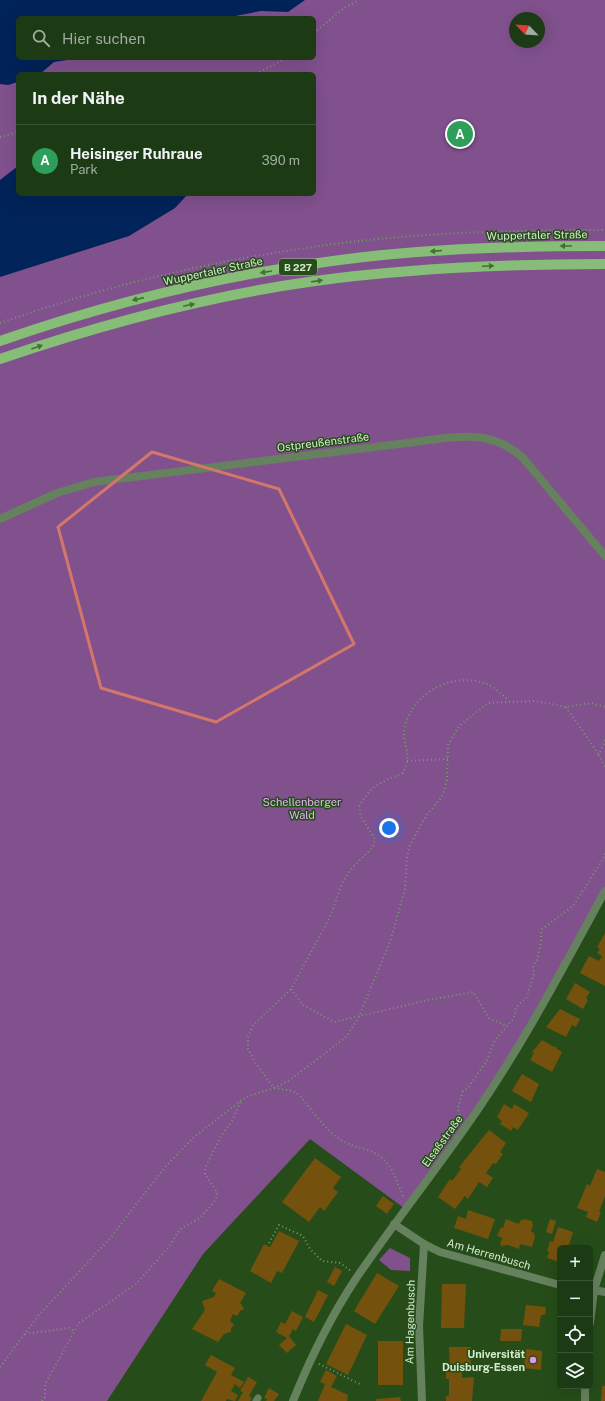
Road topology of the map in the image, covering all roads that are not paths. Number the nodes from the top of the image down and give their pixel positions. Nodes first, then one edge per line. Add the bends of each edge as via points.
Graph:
1 (605, 246) edge
2 (605, 264) edge
3 (0, 341) edge
4 (0, 359) edge
5 (0, 519) edge
6 (605, 556) edge
7 (605, 891) edge
8 (394, 1224) junction
9 (424, 1244) junction
10 (605, 1255) edge
11 (557, 1284) edge
12 (593, 1292) edge
13 (605, 1292) edge
14 (585, 1389) edge
15 (293, 1401) edge
16 (422, 1401) edge
17 (585, 1401) edge

1 -> 3 main road, Wuppertaler Straße / B 227 via 476,248 364,257 310,265 240,276 122,303 67,318
4 -> 2 main road, B 227 via 53,341 185,305 314,282 446,268
5 - 6 street, Ostpreußenstraße via 57,493 94,482 415,442 481,437 503,443 523,458
7 - 8 street, Elsaßstraße via 510,1059 462,1132
8 - 9 street, Am Herrenbusch
8 - 15 street, Elsaßstraße via 339,1307
9 - 11 street, Am Herrenbusch via 456,1257
9 - 16 street, Am Hagenbusch via 419,1326
10 - 12 street
12 - 13 street
14 - 17 street

